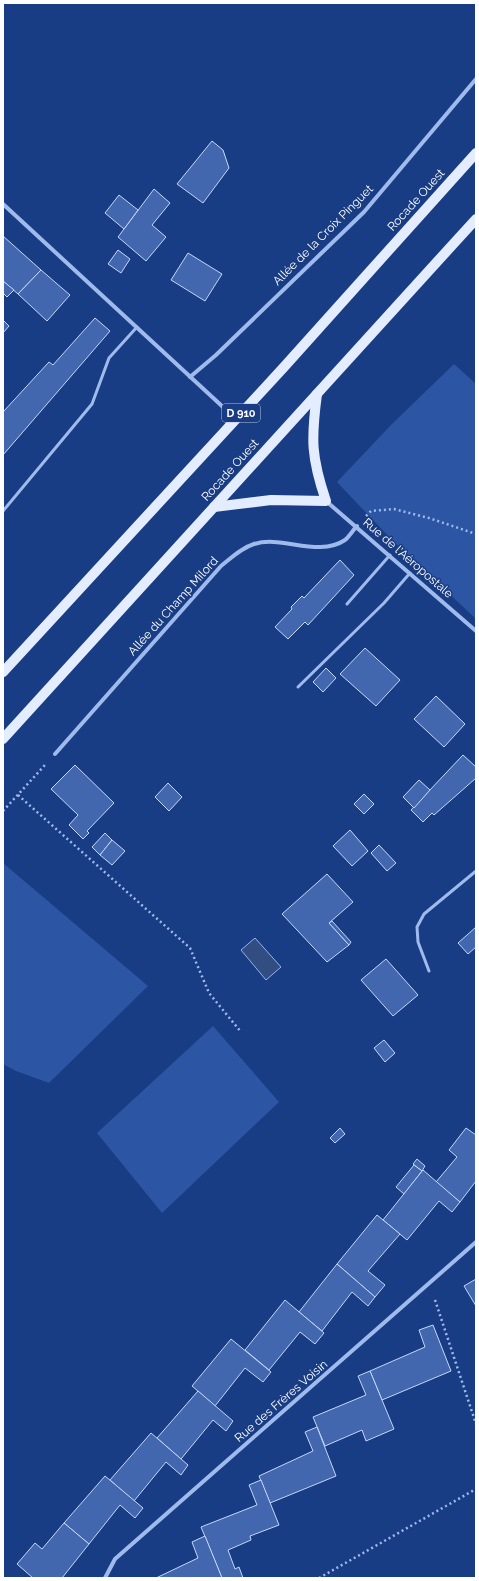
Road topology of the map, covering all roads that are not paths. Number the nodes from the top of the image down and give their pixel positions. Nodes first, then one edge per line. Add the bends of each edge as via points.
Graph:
1 (476, 79) edge
2 (476, 153) edge
3 (3, 204) edge
4 (476, 219) edge
5 (137, 327) junction
6 (190, 377) junction
7 (317, 394) junction
8 (236, 419) junction
9 (326, 501) junction
10 (214, 507) junction
11 (3, 511) edge
12 (356, 526) junction
13 (390, 555) junction
14 (410, 573) junction
15 (347, 604) dead end
16 (476, 631) edge
17 (3, 672) edge
18 (298, 687) dead end
19 (3, 739) edge
20 (55, 754) road end
21 (476, 871) edge
22 (429, 971) dead end
23 (476, 1242) edge
24 (105, 1578) edge

1 - 6 street, Allée de la Croix Pinguet via 364,212
2 - 8 main road, Rocade Ouest / D 910
3 - 5 street
4 - 7 main road, Rocade Ouest
5 - 6 street
5 - 11 lane via 109,358 92,404
6 - 8 street
7 - 9 main road via 312,432 313,452
7 - 10 main road, Rocade Ouest
8 - 17 main road, Rocade Ouest / D 910
9 - 10 main road via 271,500
9 - 12 street, Rue de l'Aéropostale
10 - 19 main road, Rocade Ouest
12 - 13 street, Rue de l'Aéropostale
12 - 20 street, Allée du Champ Milord via 345,540 331,545 270,542 255,544 232,557 221,566
13 - 14 street, Rue de l'Aéropostale
13 - 15 lane
14 - 16 street, Rue de l'Aéropostale
14 - 18 lane via 384,603
21 - 22 lane via 424,914 417,926 418,942
23 - 24 street, Rue des Frères Voisin via 115,1559

